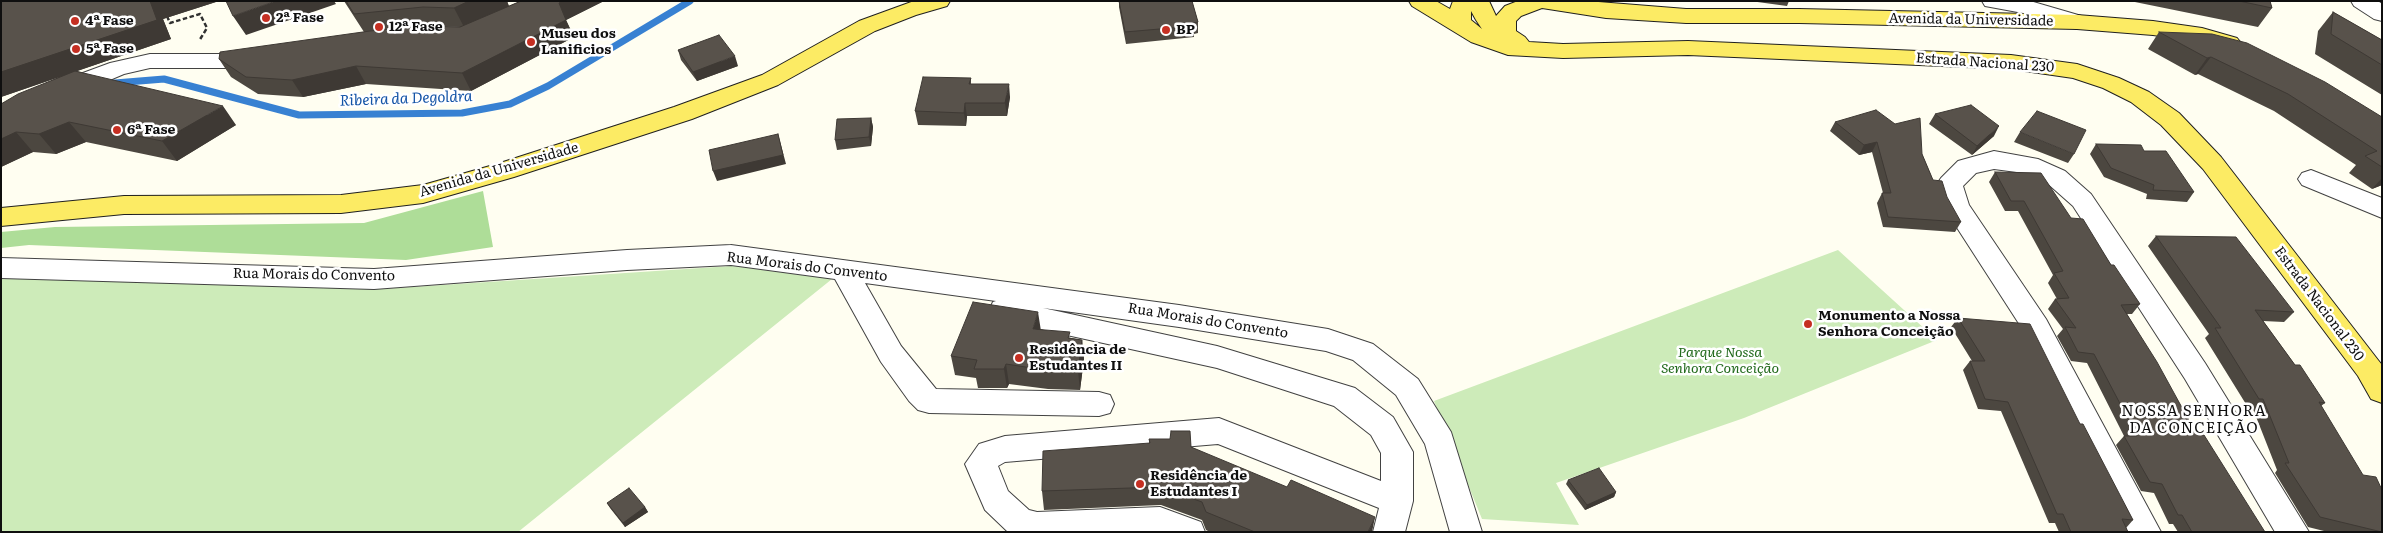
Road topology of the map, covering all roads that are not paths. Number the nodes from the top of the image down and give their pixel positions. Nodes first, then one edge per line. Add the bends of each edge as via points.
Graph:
1 (939, 1) edge
2 (1420, 1) edge
3 (1464, 1) edge
4 (1478, 1) edge
5 (1540, 1) edge
6 (1993, 1) edge
7 (2362, 1) edge
8 (2382, 14) edge
9 (2077, 22) junction
10 (1466, 28) junction
11 (1504, 34) junction
12 (2248, 49) edge
13 (1534, 50) junction
14 (281, 54) edge
15 (1, 118) edge
16 (2311, 180) dead end
17 (2382, 209) edge
18 (1, 217) edge
19 (1, 268) edge
20 (856, 272) junction
21 (2382, 390) edge
22 (1099, 404) dead end
23 (1397, 501) junction
24 (1189, 532) edge
25 (1389, 532) edge
26 (1466, 532) edge
27 (2145, 532) edge
28 (2293, 532) edge

1 - 18 main road, Avenida da Universidade via 867,26 770,80 701,107 505,171 423,194 341,204 124,205
2 - 10 main road, Estrada Nacional 230
3 - 10 main road via 1459,14
4 - 11 main road, Estrada Nacional 230 via 1487,20
5 - 9 main road, Avenida da Universidade via 1606,11 1686,16
5 - 11 main road via 1513,12 1505,20
6 - 9 street
7 - 8 street
9 - 12 main road, Avenida da Universidade via 2202,35
10 - 13 main road, Estrada Nacional 230 via 1493,44
11 - 13 main road, Estrada Nacional 230
13 - 21 main road, Estrada Nacional 230 via 1688,48 2011,62 2077,72 2111,83 2140,97 2170,119 2212,164
14 - 15 street via 242,61 150,61 118,68
16 - 17 street
19 - 20 street, Rua Morais do Convento via 374,279 731,255
20 - 22 street via 868,316 891,354 929,401
20 - 23 street via 985,306 1217,357 1344,397 1382,426 1397,452
20 - 26 street, Rua Morais do Convento via 1179,316 1328,340 1363,352 1407,387 1440,441
23 - 24 street via 1219,431 1005,449 990,453 981,464 996,500 1020,522 1038,526 1160,522
23 - 25 street
27 - 28 street via 2036,327 1956,206 1950,184 1968,167 1994,160 2029,165 2056,177 2082,200 2195,371

